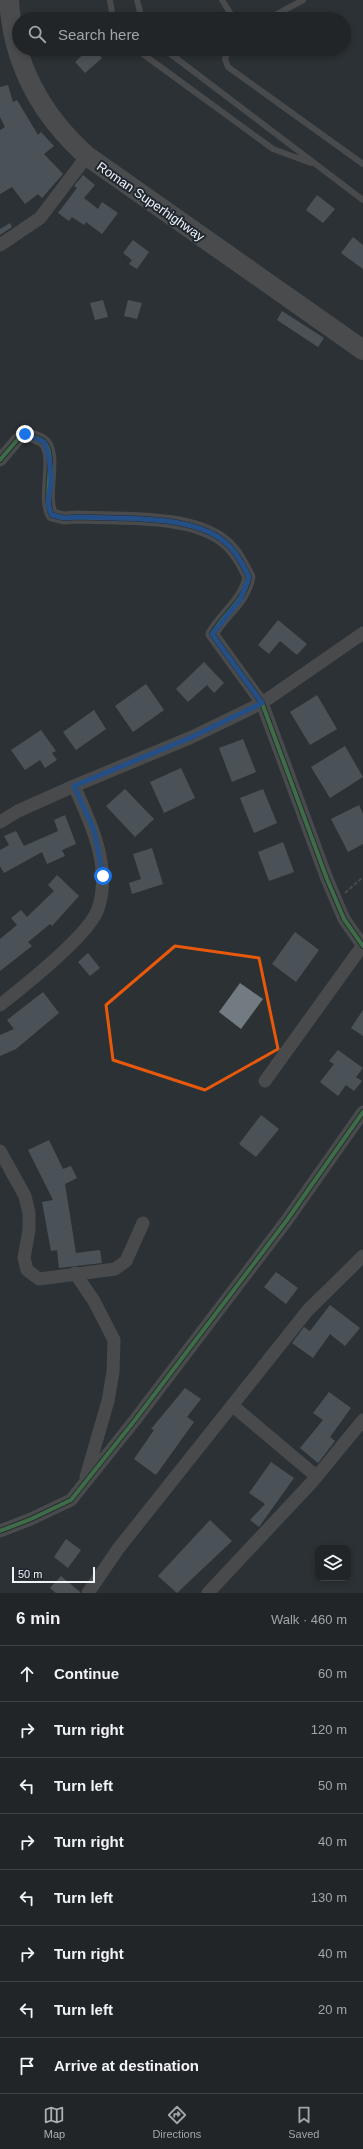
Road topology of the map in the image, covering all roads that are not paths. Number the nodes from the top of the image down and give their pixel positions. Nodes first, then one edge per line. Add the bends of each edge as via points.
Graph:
1 (9, 0) edge
2 (110, 0) edge
3 (137, 0) edge
4 (222, 0) edge
5 (303, 0) edge
6 (113, 12) edge
7 (140, 12) edge
8 (230, 12) edge
9 (281, 12) edge
10 (12, 28) edge
11 (20, 56) edge
12 (146, 56) edge
13 (173, 56) edge
14 (226, 56) edge
15 (87, 156) junction
16 (363, 164) edge
17 (318, 166) junction
18 (363, 200) edge
19 (0, 245) edge
20 (363, 350) edge
21 (0, 460) edge
22 (363, 633) edge
23 (262, 703) junction
24 (74, 786) junction
25 (0, 822) edge
26 (363, 945) edge
27 (0, 1005) edge
28 (265, 1081) dead end
29 (363, 1112) edge
30 (0, 1151) edge
31 (143, 1223) dead end
32 (363, 1256) edge
33 (74, 1273) junction
34 (233, 1406) junction
35 (363, 1420) edge
36 (316, 1476) junction
37 (85, 1482) junction
38 (0, 1530) edge
39 (88, 1593) edge
40 (208, 1593) edge

1 - 10 main road, Roman Superhighway
2 - 6 lane
3 - 7 lane
4 - 8 lane
5 - 9 lane
11 - 15 main road, Roman Superhighway via 42,107 65,137
12 - 17 lane via 273,149
13 - 17 lane
14 - 16 lane via 228,67
15 - 19 street via 40,218
15 - 20 main road, Roman Superhighway
17 - 18 lane
21 - 23 street via 25,434 44,442 49,453 51,483 47,498 52,515 64,518 175,522 202,528 226,542 249,577 240,600 212,634
22 - 23 street
23 - 24 street via 192,737
23 - 26 street via 305,824 336,900 344,918
24 - 25 street via 18,811
24 - 27 street via 94,830 103,876 98,910 81,934
26 - 28 street
29 - 37 street via 282,1226
30 - 33 street via 25,1196 29,1213 30,1230 24,1258 27,1270 39,1279
31 - 33 street via 126,1261 115,1269
32 - 34 street via 308,1310
33 - 37 street via 94,1301 114,1340 113,1372 108,1401
34 - 36 street
34 - 39 street via 118,1549
35 - 36 street
36 - 40 street
37 - 38 street via 70,1500 31,1519

